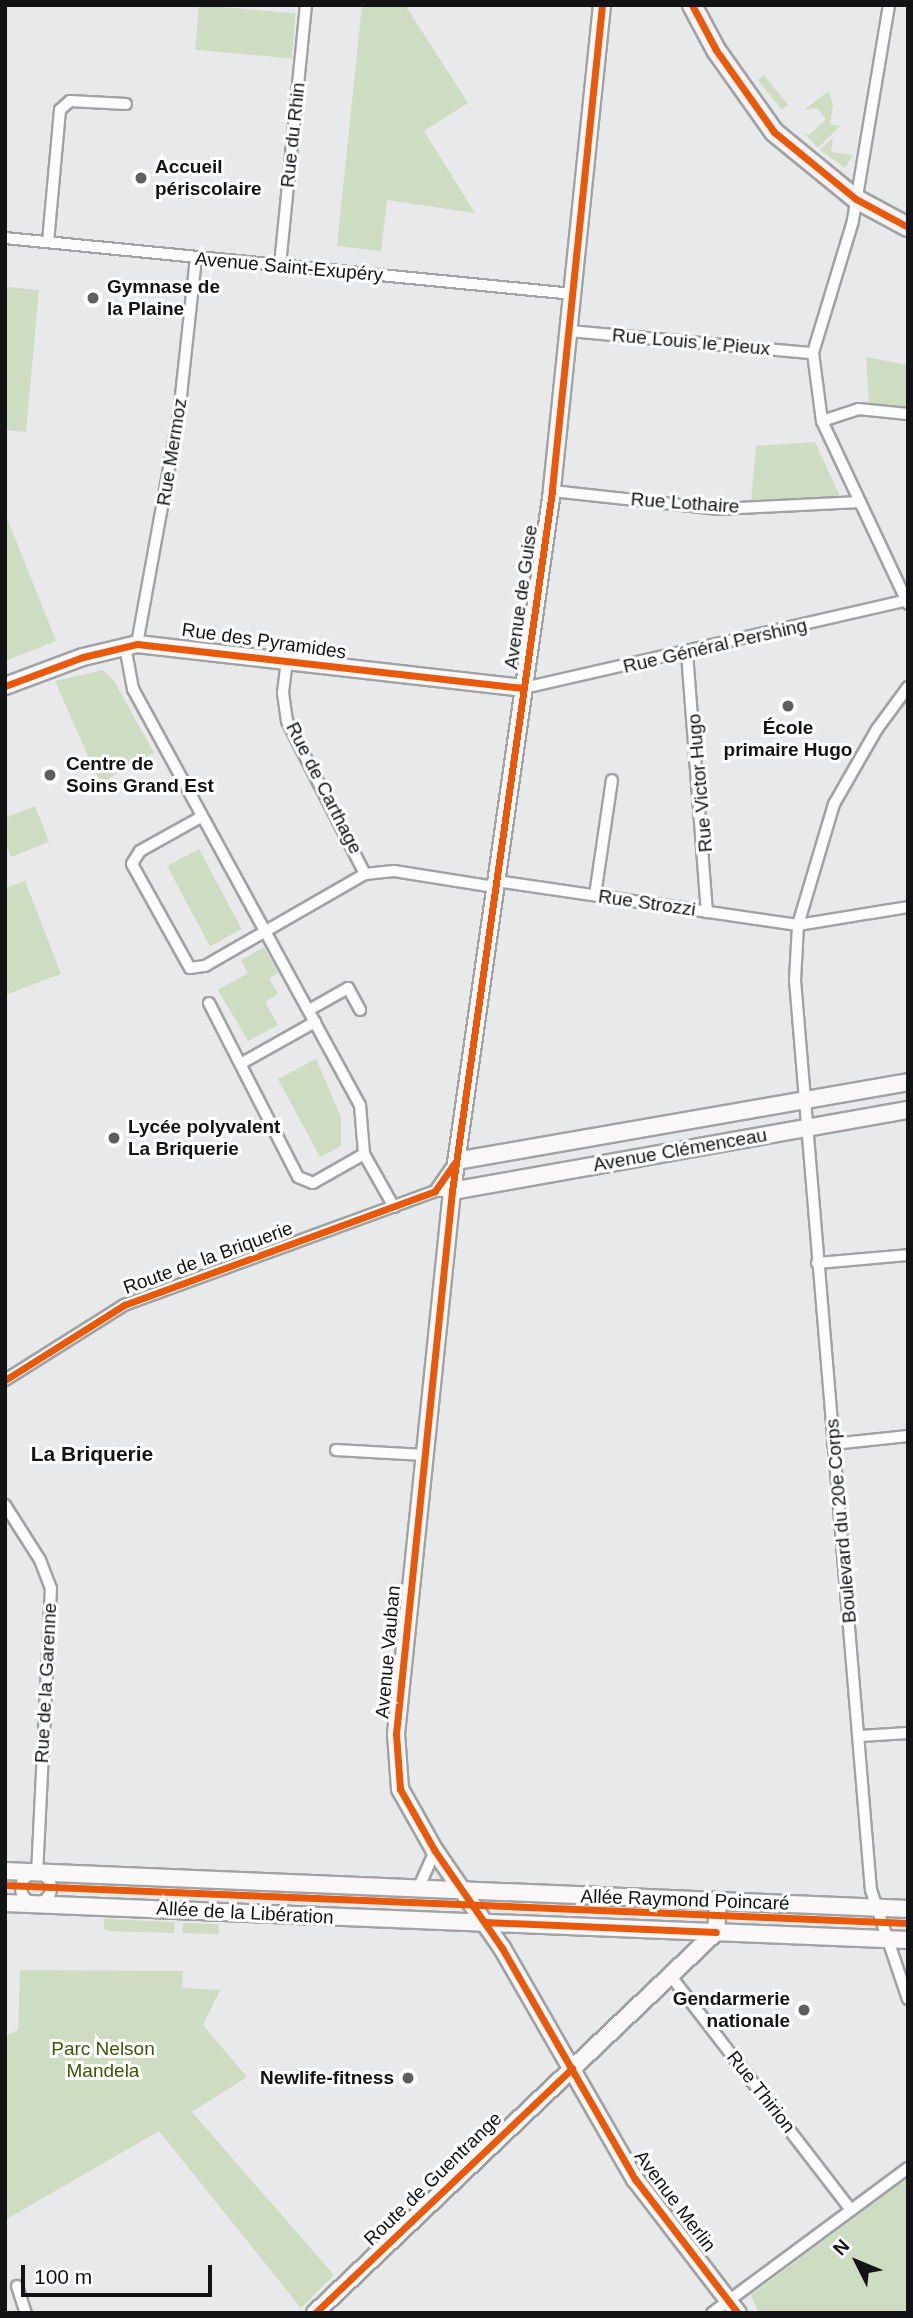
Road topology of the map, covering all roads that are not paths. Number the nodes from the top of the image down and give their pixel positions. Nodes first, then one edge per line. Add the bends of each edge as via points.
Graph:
1 (306, 5) edge
2 (602, 5) edge
3 (692, 5) edge
4 (889, 5) edge
5 (126, 104) dead end
6 (856, 200) junction
7 (908, 227) edge
8 (5, 238) edge
9 (48, 242) junction
10 (195, 258) junction
11 (280, 265) junction
12 (573, 294) junction
13 (569, 331) junction
14 (813, 353) junction
15 (908, 414) edge
16 (822, 421) junction
17 (552, 491) junction
18 (860, 502) junction
19 (907, 601) edge
20 (131, 645) junction
21 (687, 653) junction
22 (287, 660) junction
23 (5, 686) edge
24 (908, 687) edge
25 (524, 688) junction
26 (611, 780) dead end
27 (201, 817) junction
28 (365, 874) junction
29 (496, 884) junction
30 (595, 895) junction
31 (908, 907) edge
32 (707, 912) junction
33 (798, 925) junction
34 (264, 929) junction
35 (209, 1003) dead end
36 (309, 1010) junction
37 (360, 1010) dead end
38 (315, 1022) junction
39 (242, 1063) junction
40 (908, 1082) edge
41 (802, 1101) junction
42 (908, 1110) edge
43 (804, 1128) junction
44 (364, 1154) junction
45 (456, 1161) junction
46 (435, 1191) junction
47 (452, 1191) junction
48 (394, 1207) junction
49 (908, 1255) edge
50 (817, 1263) junction
51 (5, 1380) edge
52 (908, 1436) edge
53 (834, 1444) junction
54 (336, 1450) dead end
55 (424, 1455) junction
56 (5, 1505) edge
57 (908, 1733) edge
58 (860, 1736) junction
59 (435, 1851) junction
60 (5, 1871) edge
61 (37, 1873) junction
62 (418, 1889) junction
63 (463, 1891) junction
64 (718, 1901) junction
65 (5, 1903) edge
66 (35, 1903) junction
67 (877, 1907) junction
68 (908, 1909) edge
69 (485, 1922) junction
70 (716, 1932) junction
71 (887, 1939) junction
72 (908, 1940) edge
73 (670, 1975) junction
74 (908, 1999) edge
75 (572, 2068) junction
76 (908, 2168) edge
77 (851, 2210) junction
78 (17, 2286) dead end
79 (734, 2306) edge
80 (26, 2313) edge
81 (315, 2313) edge
82 (712, 2313) edge

1 - 11 street, Rue du Rhin
2 - 12 street, Avenue de Guise
3 - 6 main road via 716,51 771,128
4 - 6 street
5 - 9 street via 71,101 60,110
6 - 7 main road
6 - 14 street
8 - 9 street, Avenue Saint-Exupéry
9 - 10 street, Avenue Saint-Exupéry
10 - 11 street, Avenue Saint-Exupéry
10 - 20 street, Rue Mermoz via 180,414
11 - 12 street, Avenue Saint-Exupéry
12 - 13 street, Avenue de Guise
13 - 14 street, Rue Louis le Pieux
13 - 17 street, Avenue de Guise
14 - 16 street
15 - 16 street via 858,410
16 - 18 street
17 - 18 street, Rue Lothaire via 719,509
17 - 25 street, Avenue de Guise
18 - 19 street
19 - 21 street, Rue Général Pershing
20 - 22 street, Rue des Pyramides
20 - 23 street, Rue des Pyramides
20 - 27 street, Rue Mermoz via 132,689
21 - 25 street, Rue Général Pershing
21 - 32 street, Rue Victor Hugo
22 - 25 street, Rue des Pyramides
22 - 28 street, Rue de Carthage via 283,694 287,721
24 - 33 street, Boulevard du 20e Corps via 877,729 834,804
25 - 29 street, Avenue de Guise
26 - 30 street
27 - 34 street, Rue Mermoz
27 - 34 street via 140,851 132,864 182,961 190,968 205,966
28 - 29 street, Rue Strozzi via 394,871
28 - 34 street
29 - 30 street, Rue Strozzi
29 - 45 street, Avenue de Guise
30 - 32 street, Rue Strozzi
31 - 33 street, Rue Strozzi
32 - 33 street, Rue Strozzi
33 - 41 street, Boulevard du 20e Corps via 795,980
34 - 36 street, Rue Mermoz
35 - 39 street
36 - 37 street via 348,988
36 - 38 street, Rue Mermoz
38 - 39 street
38 - 44 street, Rue Mermoz via 360,1105
39 - 44 street via 298,1177 313,1183
40 - 41 street, Avenue Clémenceau
41 - 43 street, Boulevard du 20e Corps
41 - 45 street, Avenue Clémenceau
42 - 43 street, Avenue Clémenceau
43 - 47 street, Avenue Clémenceau
43 - 50 street, Boulevard du 20e Corps
44 - 48 street
45 - 46 street
45 - 47 street, Avenue de Guise
46 - 47 street, Route de la Briquerie
46 - 48 street, Route de la Briquerie
47 - 55 street, Avenue Vauban
48 - 51 street, Route de la Briquerie via 124,1305
49 - 50 street
50 - 53 street, Boulevard du 20e Corps
52 - 53 street
53 - 58 street, Boulevard du 20e Corps
54 - 55 street
55 - 59 street, Avenue Vauban via 396,1734 400,1789
56 - 61 street, Rue de la Garenne via 40,1560 51,1588
57 - 58 street
58 - 67 street, Boulevard du 20e Corps via 871,1890
59 - 62 street
59 - 63 street, Avenue Vauban
60 - 61 street, Allée de la Libération
61 - 62 street, Allée de la Libération
61 - 66 street via 45,1876 51,1887 48,1897
61 - 66 street via 28,1875 21,1885 26,1899
62 - 63 street, Allée de la Libération
63 - 64 street, Allée Raymond Poincaré
63 - 69 street, Avenue Vauban
64 - 67 street, Allée Raymond Poincaré
64 - 70 street
65 - 66 street, Allée de la Libération
66 - 69 street, Allée de la Libération
67 - 68 street, Allée Raymond Poincaré
67 - 71 street, Boulevard du 20e Corps
69 - 70 street, Allée Raymond Poincaré
69 - 75 street, Avenue Vauban
70 - 71 street, Allée Raymond Poincaré
70 - 73 street, Route de Guentrange
71 - 72 street, Allée Raymond Poincaré
71 - 74 street, Boulevard du 20e Corps
73 - 75 street, Route de Guentrange
73 - 77 street, Rue Thirion
75 - 79 street, Avenue Merlin via 635,2179
75 - 81 street, Route de Guentrange
76 - 77 street
77 - 79 street
78 - 80 street
79 - 82 street

